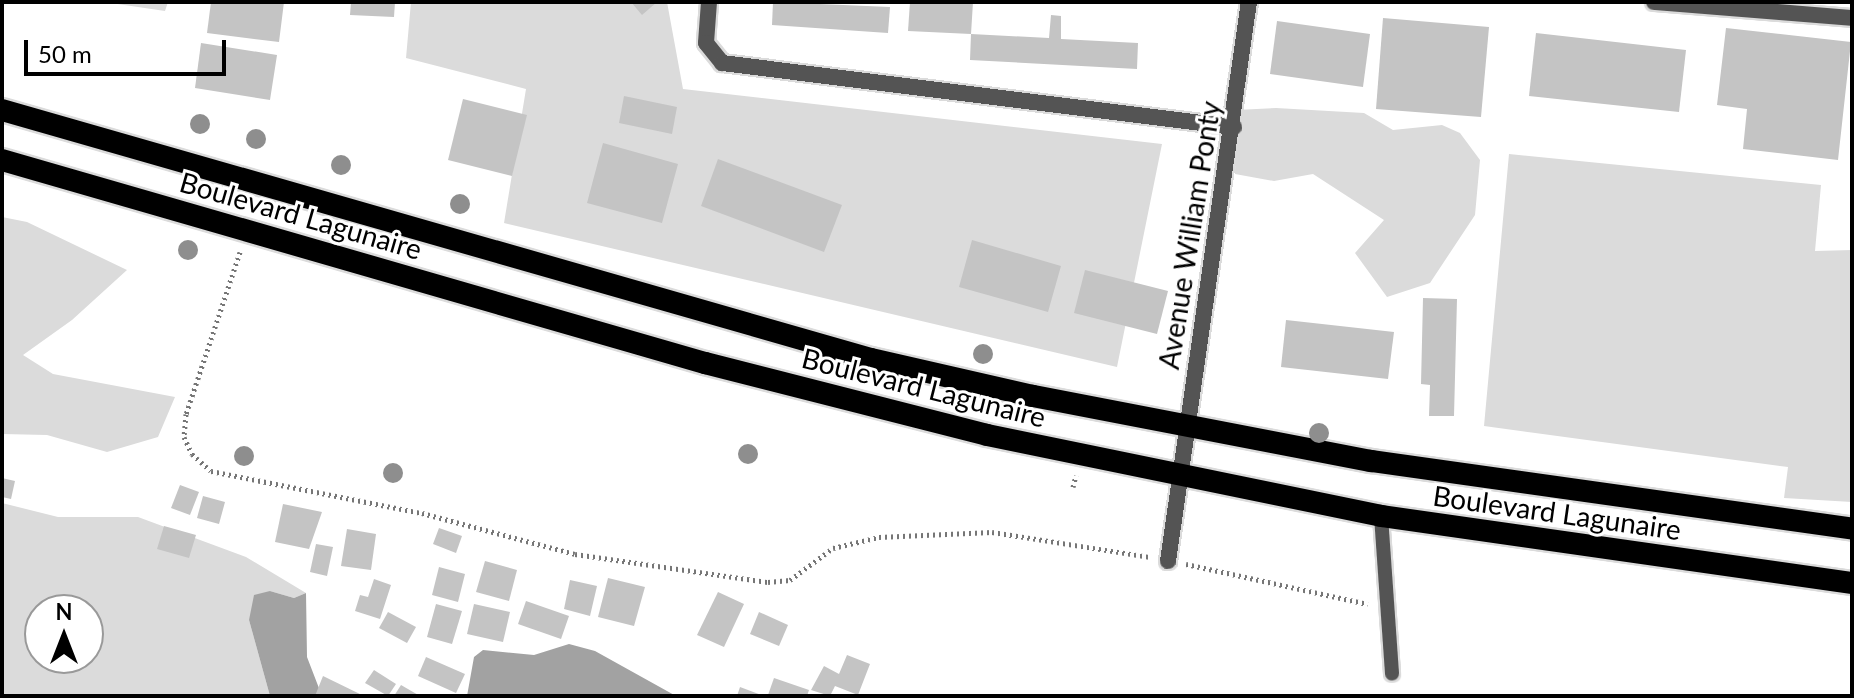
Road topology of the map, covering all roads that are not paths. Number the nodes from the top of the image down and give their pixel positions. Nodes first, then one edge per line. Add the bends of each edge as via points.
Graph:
1 (709, 2) edge
2 (1249, 2) edge
3 (1654, 2) edge
4 (1852, 18) edge
5 (2, 110) edge
6 (1234, 127) junction
7 (2, 160) edge
8 (1185, 428) junction
9 (1182, 477) junction
10 (1381, 516) junction
11 (1852, 529) edge
12 (1168, 561) road end
13 (1852, 583) edge
14 (1392, 674) dead end

1 - 6 street via 706,43 722,63
2 - 6 street, Avenue William Ponty
3 - 4 street
5 - 8 highway, Boulevard Lagunaire via 871,359
6 - 8 street, Avenue William Ponty
7 - 9 highway, Boulevard Lagunaire via 883,411
8 - 9 street, Avenue William Ponty
8 - 11 highway, Boulevard Lagunaire via 1486,479
9 - 10 highway, Boulevard Lagunaire
9 - 12 street, Avenue William Ponty
10 - 13 highway, Boulevard Lagunaire
10 - 14 lane

